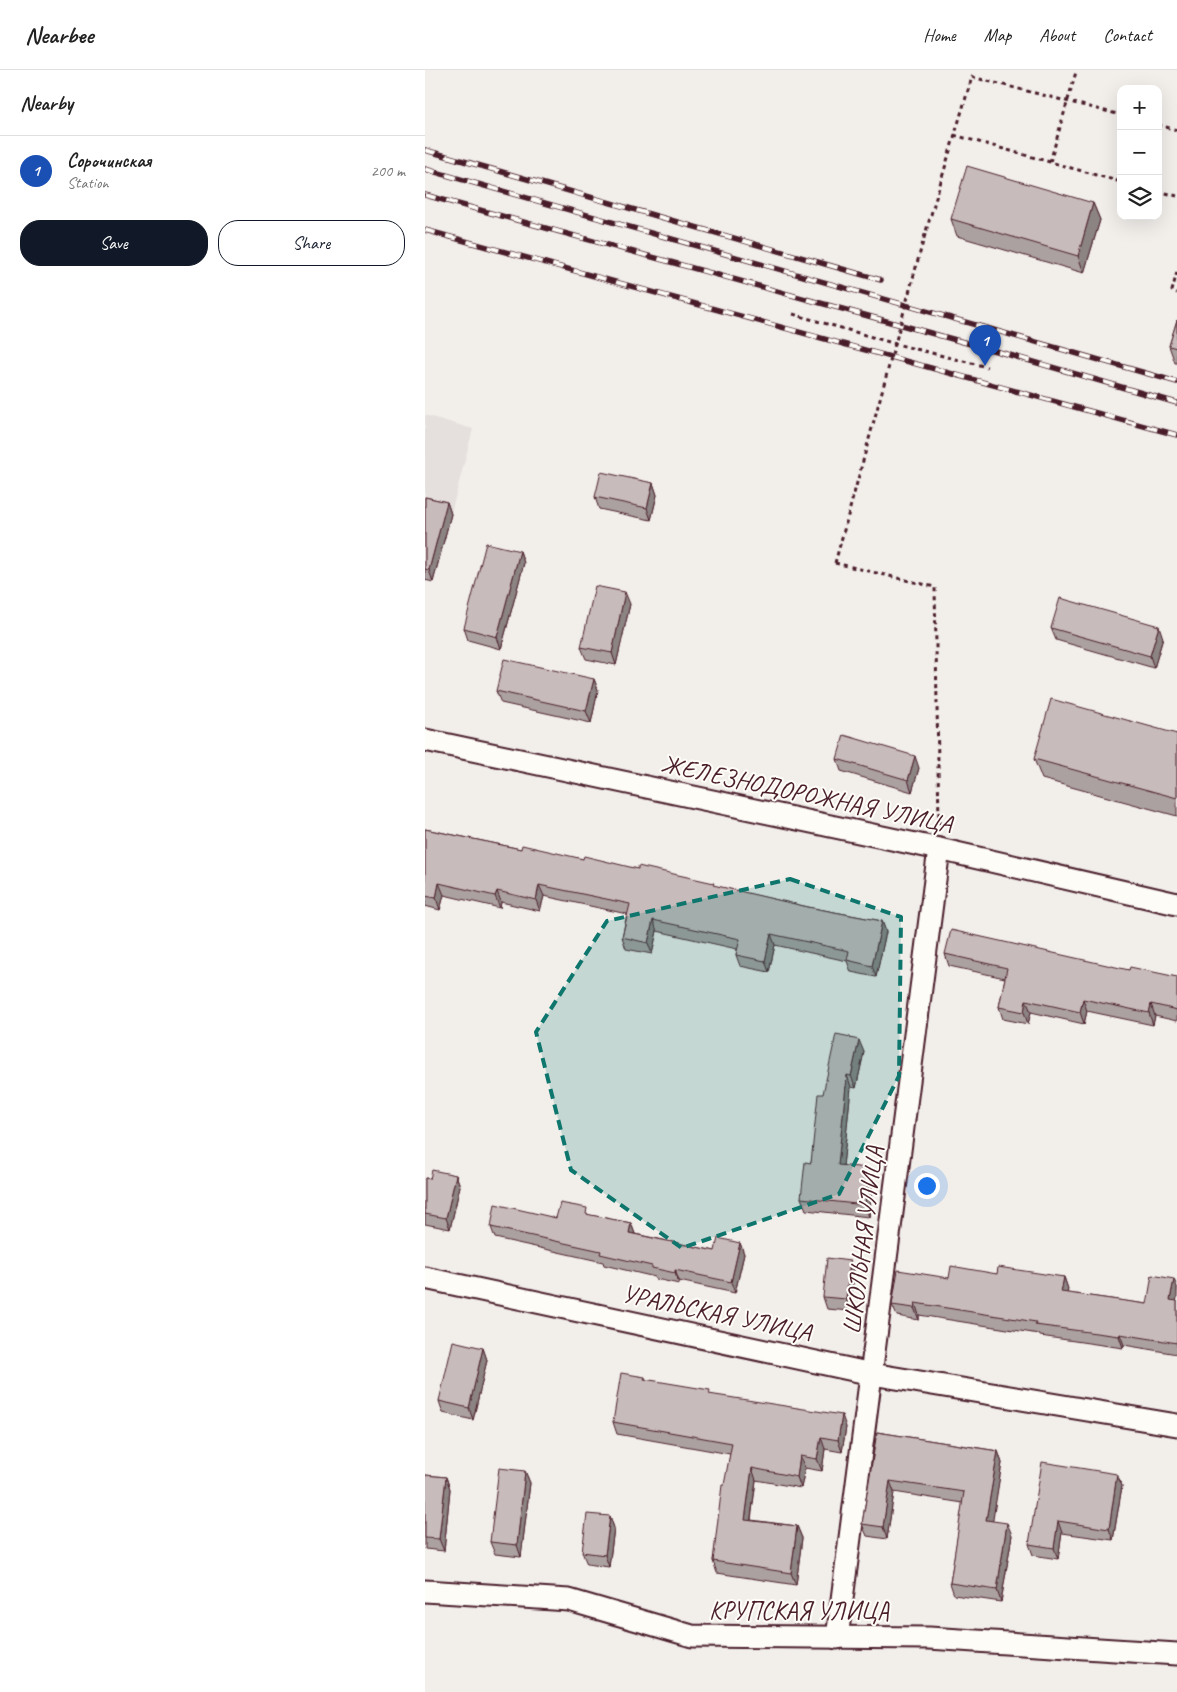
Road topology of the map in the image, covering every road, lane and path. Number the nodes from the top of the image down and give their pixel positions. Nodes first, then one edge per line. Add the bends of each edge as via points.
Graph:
1 (1076, 72) dead end
2 (1068, 101) junction
3 (1117, 114) edge
4 (1162, 126) edge
5 (1177, 130) edge
6 (954, 135) junction
7 (1050, 162) junction
8 (1117, 181) edge
9 (1162, 192) edge
10 (1177, 196) edge
11 (1177, 272) edge
12 (1177, 293) edge
13 (793, 314) dead end
14 (896, 344) junction
15 (987, 367) dead end
16 (425, 740) edge
17 (939, 849) junction
18 (1177, 904) edge
19 (425, 1278) edge
20 (872, 1374) junction
21 (1177, 1425) edge
22 (425, 1591) edge
23 (837, 1638) junction
24 (1177, 1654) edge

1 - 2 path
2 - 3 path
2 - 6 path via 972,77
2 - 7 path
4 - 5 path
6 - 7 path
6 - 14 path, bridge
7 - 8 path
9 - 10 path
11 - 12 path via 1172,291
13 - 14 path
14 - 15 path
14 - 17 path, bridge via 835,562 935,587
16 - 17 street, ЖЕЛЕЗНОДОРОЖНАЯ УЛИЦА
17 - 18 street, ЖЕЛЕЗНОДОРОЖНАЯ УЛИЦА
17 - 20 street, ШКОЛЬНАЯ УЛИЦА
19 - 20 street, УРАЛЬСКАЯ УЛИЦА
20 - 21 street, УРАЛЬСКАЯ УЛИЦА
20 - 23 street, ШКОЛЬНАЯ УЛИЦА
22 - 23 street, КРУПСКАЯ УЛИЦА via 569,1600 692,1636
23 - 24 street, КРУПСКАЯ УЛИЦА via 929,1638

